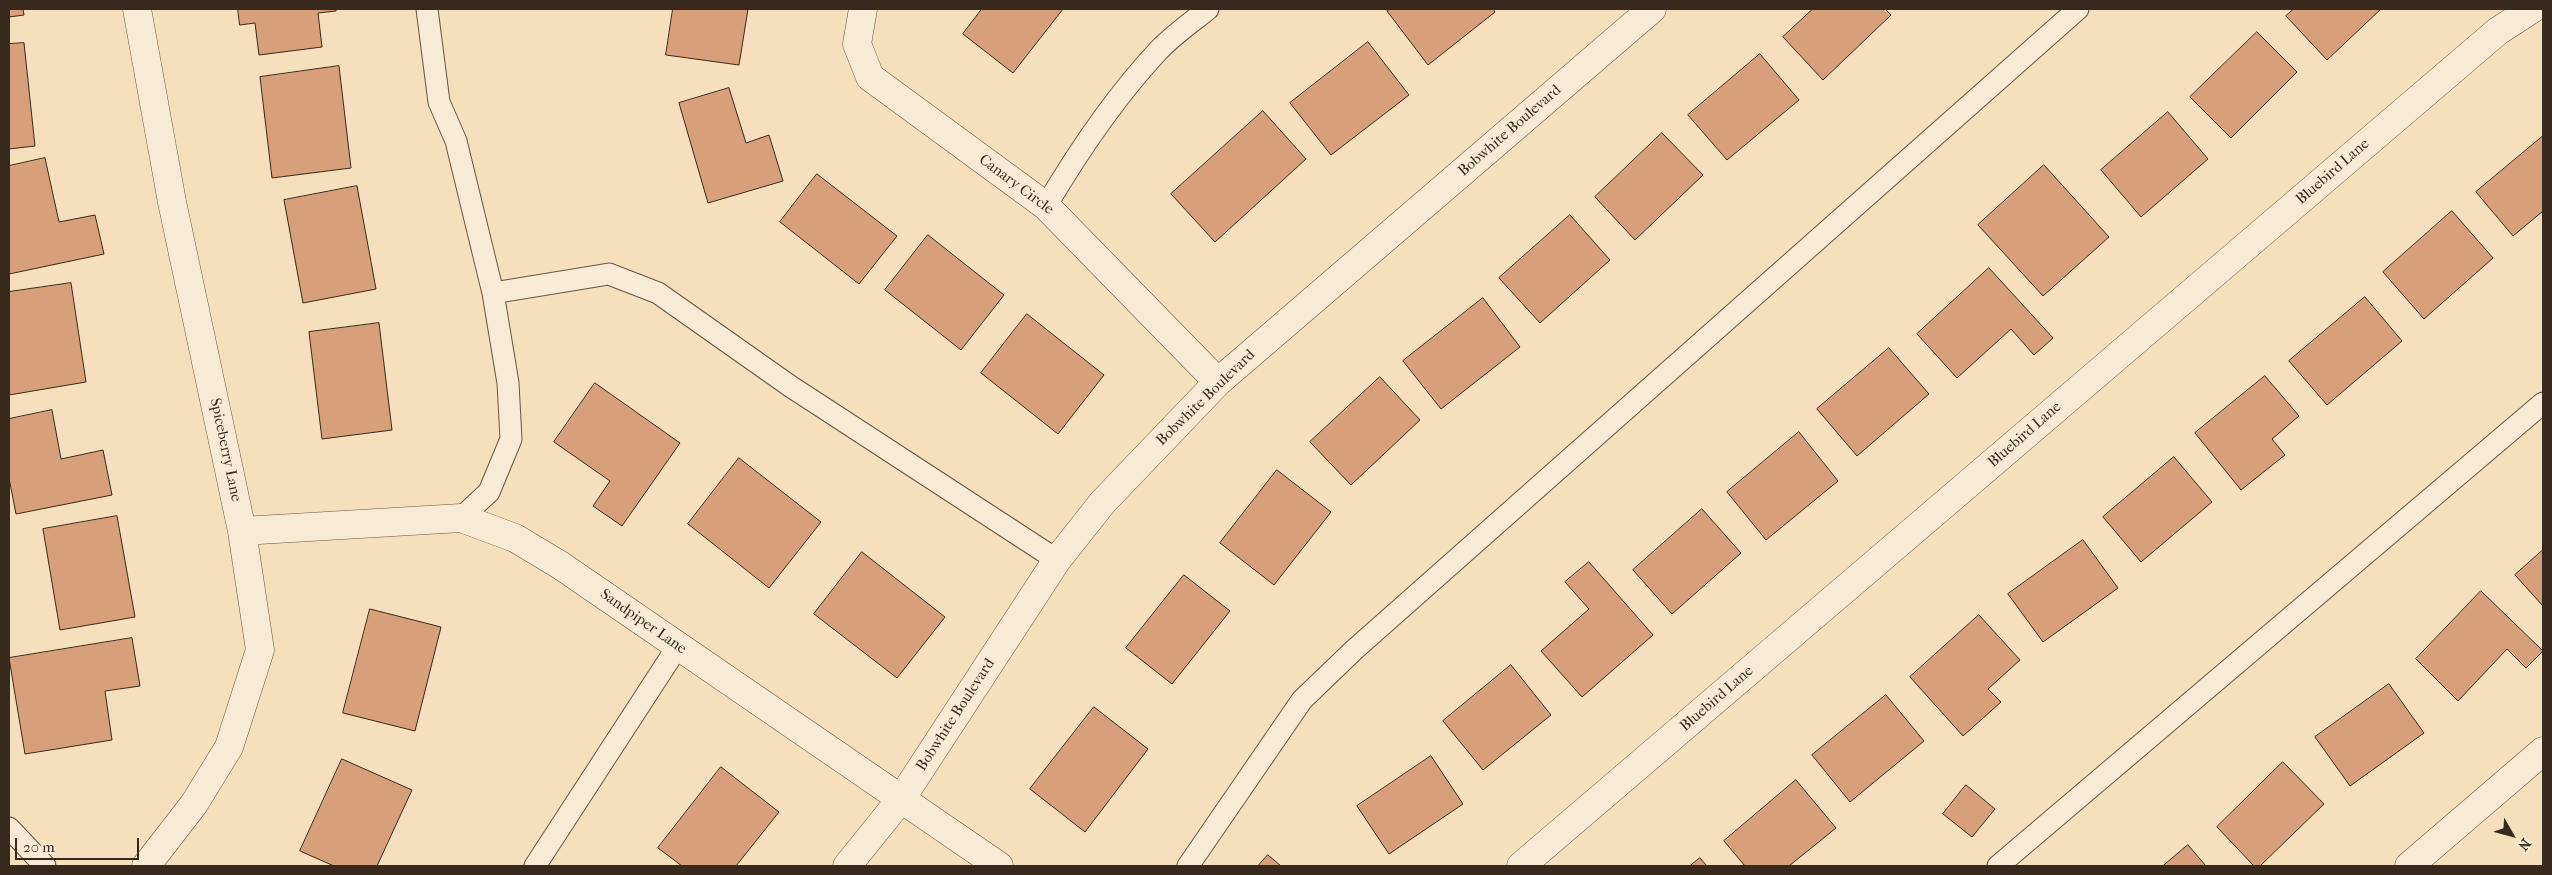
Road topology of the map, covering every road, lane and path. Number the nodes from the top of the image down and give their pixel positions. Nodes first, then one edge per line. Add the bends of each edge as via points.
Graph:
1 (136, 9) edge
2 (427, 9) edge
3 (863, 9) edge
4 (1208, 9) edge
5 (1652, 9) edge
6 (2078, 9) edge
7 (2532, 9) edge
8 (1046, 206) junction
9 (493, 292) junction
10 (1218, 382) junction
11 (2543, 403) edge
12 (461, 518) junction
13 (242, 530) junction
14 (1057, 560) junction
15 (678, 646) junction
16 (2543, 751) edge
17 (901, 799) junction
18 (9, 828) edge
19 (45, 866) edge
20 (146, 866) edge
21 (535, 866) edge
22 (847, 866) edge
23 (999, 866) edge
24 (1188, 866) edge
25 (1521, 866) edge
26 (1998, 866) edge
27 (2408, 866) edge

1 - 13 street, Spiceberry Lane via 172,202
2 - 9 lane via 439,102 456,141
3 - 8 street, Canary Circle via 857,44 870,77
4 - 8 lane via 1159,50 1073,161
5 - 10 street, Bobwhite Boulevard
6 - 24 lane via 1354,650 1302,700
7 - 25 street, Bluebird Lane via 2498,31
8 - 10 street, Canary Circle
9 - 12 lane via 508,383 511,439 489,492
9 - 14 lane via 609,274 658,293 790,386
10 - 14 street, Bobwhite Boulevard via 1103,502
11 - 26 lane
12 - 13 street, Sandpiper Lane
12 - 15 street, Sandpiper Lane via 515,538
13 - 20 street, Spiceberry Lane via 260,650 229,747 194,804
14 - 17 street, Bobwhite Boulevard
15 - 17 street, Sandpiper Lane
15 - 21 lane
16 - 27 street
17 - 22 street, Bobwhite Boulevard
17 - 23 street, Sandpiper Lane
18 - 19 lane

